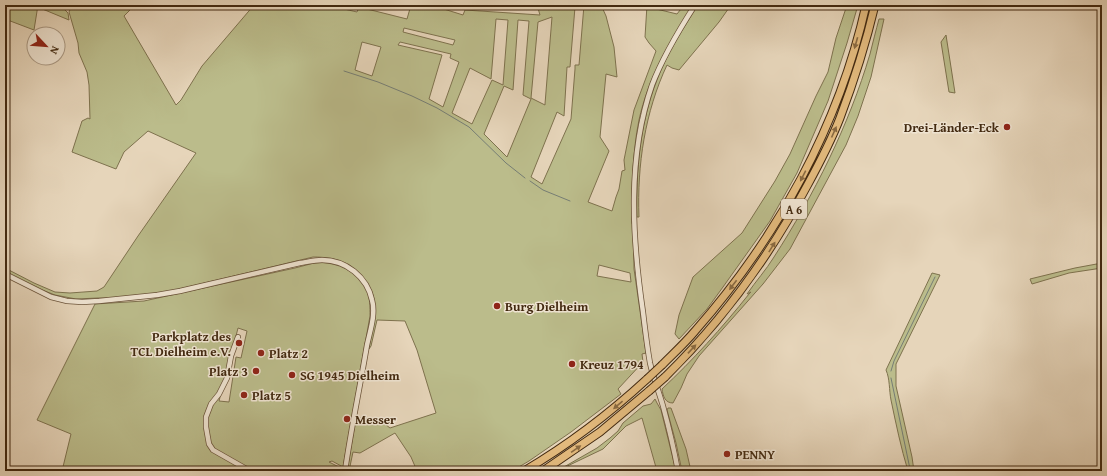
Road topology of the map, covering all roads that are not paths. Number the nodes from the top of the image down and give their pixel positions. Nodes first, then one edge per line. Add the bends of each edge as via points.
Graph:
1 (695, 5) edge
2 (866, 5) edge
3 (875, 5) edge
4 (5, 274) edge
5 (238, 337) dead end
6 (250, 471) edge
7 (345, 471) edge
8 (524, 471) edge
9 (544, 471) edge
10 (678, 471) edge

1 - 10 street via 663,60 647,101 640,130 634,187 638,272 650,364
2 -> 8 highway, A 6, bridge via 833,111 791,198 760,248 695,332 647,380 594,424
9 -> 3 highway, A 6, bridge via 617,419 665,377 703,338 768,254 822,158 840,117
4 - 7 street via 51,297 82,302 180,291 321,260 333,261 349,268 360,277 370,291 373,308
5 - 6 street via 227,378 211,404 206,417 206,427 209,444 213,450

